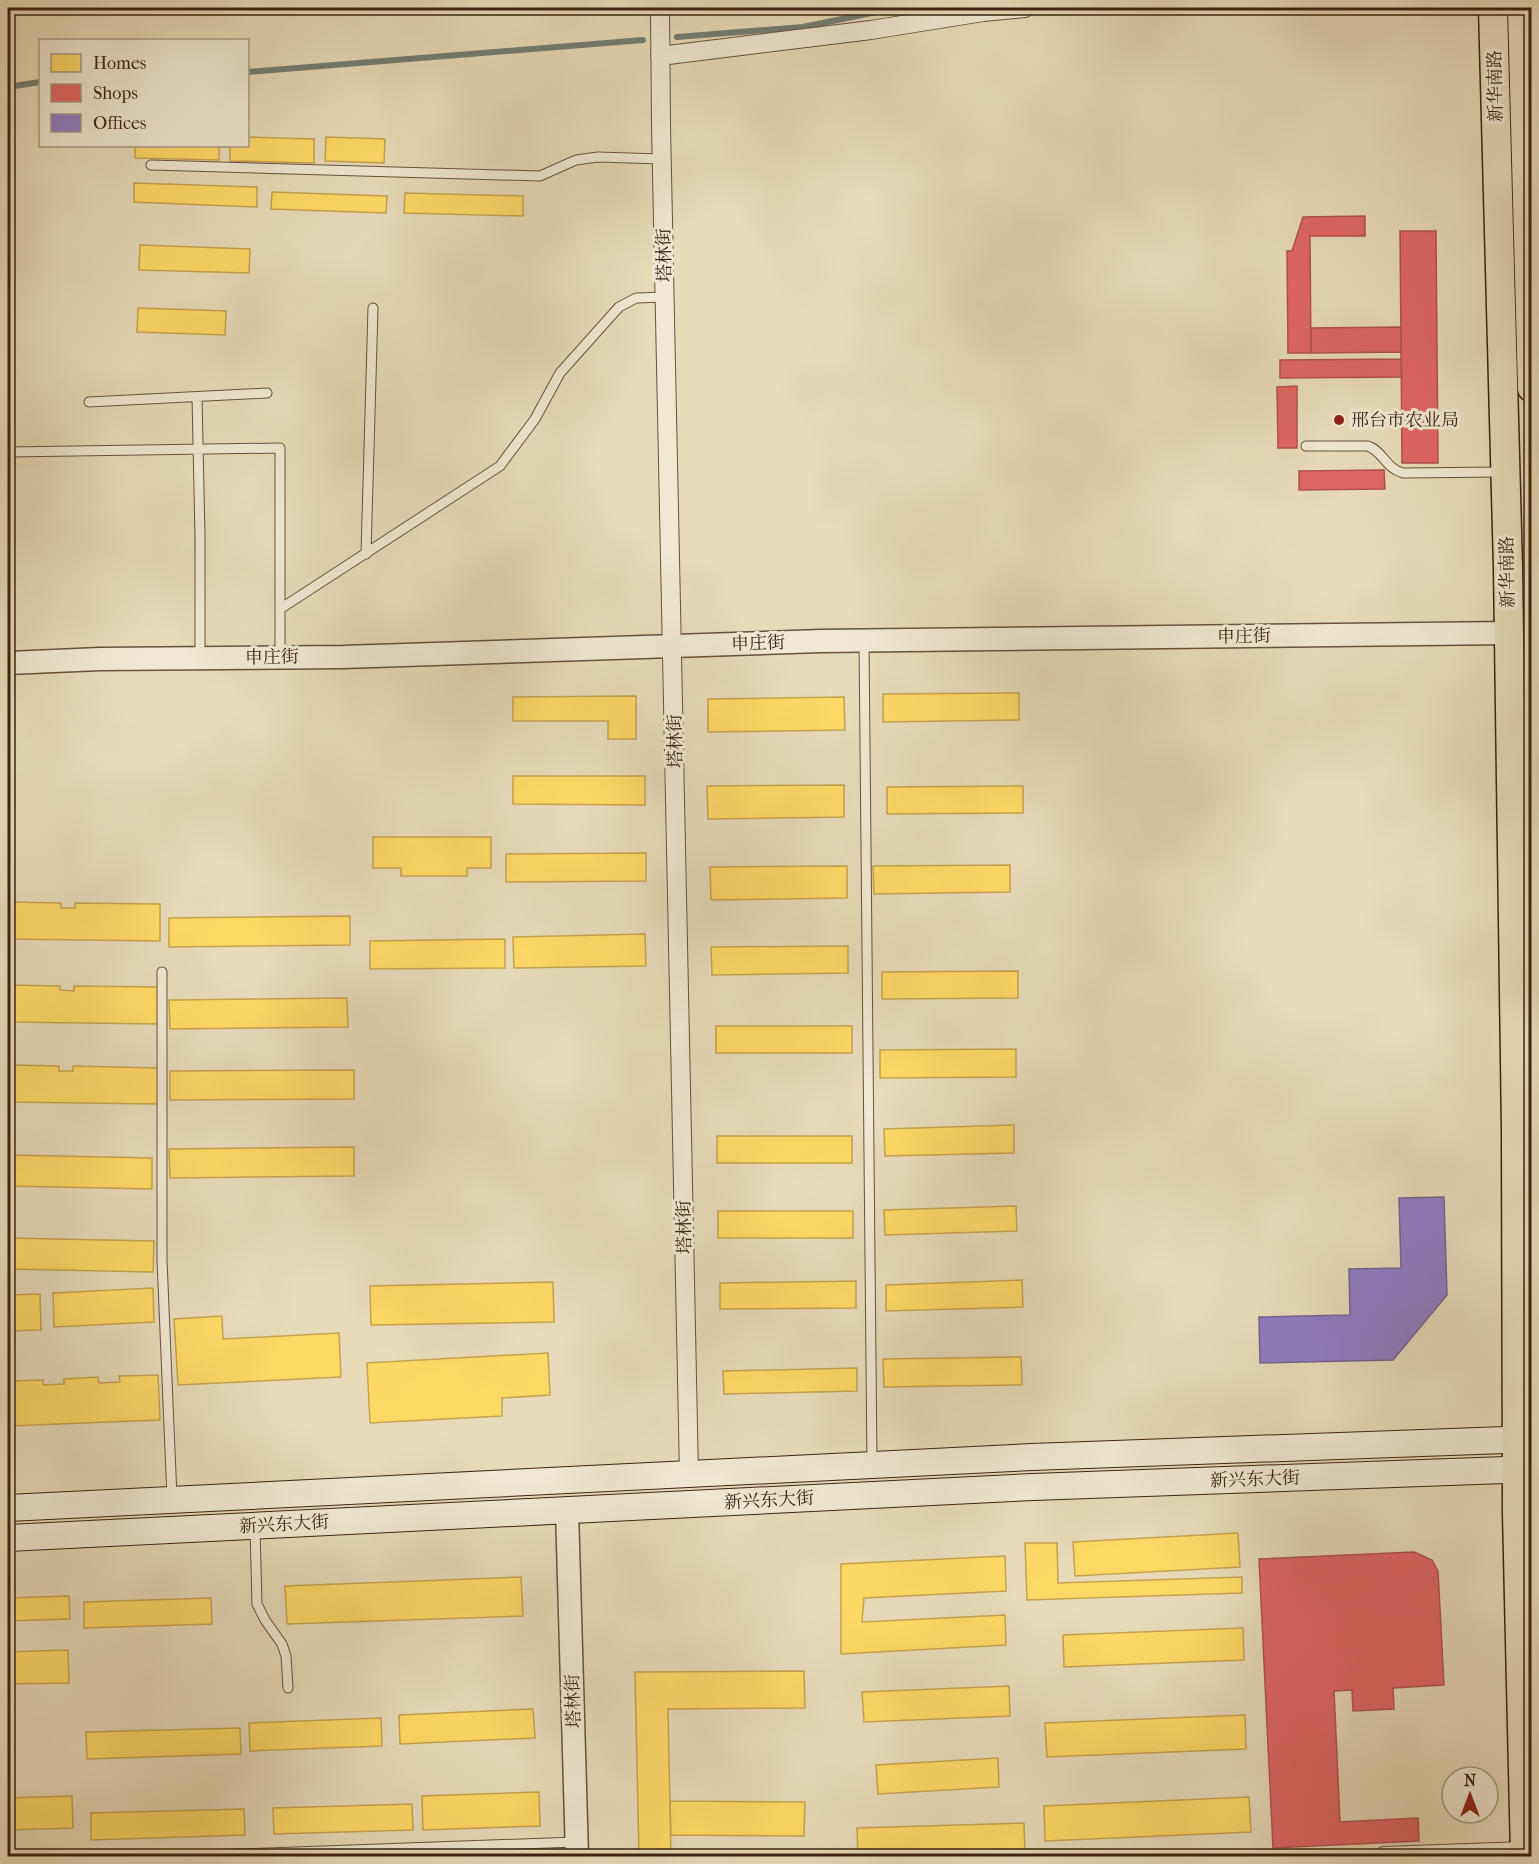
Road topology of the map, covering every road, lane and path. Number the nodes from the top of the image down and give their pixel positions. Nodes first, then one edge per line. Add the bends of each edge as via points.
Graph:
1 (660, 8) edge
2 (1025, 8) edge
3 (1493, 8) edge
4 (1522, 8) edge
5 (660, 56) junction
6 (661, 159) junction
7 (151, 165) dead end
8 (664, 297) junction
9 (373, 308) dead end
10 (1532, 388) edge
11 (267, 393) dead end
12 (196, 397) junction
13 (89, 402) dead end
14 (1306, 446) dead end
15 (198, 449) junction
16 (8, 452) edge
17 (1505, 472) junction
18 (366, 554) junction
19 (280, 609) junction
20 (1509, 633) junction
21 (864, 640) junction
22 (673, 646) junction
23 (280, 657) junction
24 (200, 658) junction
25 (8, 663) edge
26 (162, 972) dead end
27 (1524, 1439) edge
28 (872, 1465) junction
29 (1524, 1469) edge
30 (689, 1474) junction
31 (172, 1500) junction
32 (8, 1508) edge
33 (567, 1510) junction
34 (255, 1526) junction
35 (8, 1538) edge
36 (288, 1688) dead end
37 (577, 1849) edge
38 (1525, 1854) edge
39 (182, 1857) edge
40 (1384, 1857) edge

1 - 5 street, 塔林街
2 - 5 street
3 - 17 main road, 新华南路
4 - 10 main road, 新华南路
5 - 6 street, 塔林街
6 - 7 lane via 576,160 540,176
6 - 8 street, 塔林街
8 - 18 lane via 636,298 619,307 560,373 536,419 500,466
8 - 22 street, 塔林街
9 - 18 lane
11 - 12 lane
12 - 13 lane
12 - 15 lane
14 - 17 lane via 1368,446 1377,449 1395,470 1403,472
15 - 16 lane
15 - 19 lane via 280,448
15 - 24 lane
17 - 20 main road, 新华南路
18 - 19 lane
19 - 23 lane
20 - 21 street, 申庄街
20 - 27 main road, 新华南路
21 - 22 street, 申庄街
21 - 28 lane
22 - 23 street, 申庄街
22 - 30 street, 塔林街
23 - 24 street, 申庄街
24 - 25 street, 申庄街
26 - 31 lane via 162,1260
27 - 28 main road, 新兴东大街
27 - 29 main road, 新华南路
28 - 30 main road, 新兴东大街
29 - 33 main road, 新兴东大街 via 1033,1487
29 - 38 main road, 新华南路
30 - 31 main road, 新兴东大街
31 - 32 main road, 新兴东大街
33 - 34 main road, 新兴东大街
33 - 37 street, 塔林街
34 - 35 main road, 新兴东大街
34 - 36 lane via 257,1604 282,1644
37 - 39 lane
38 - 40 street

